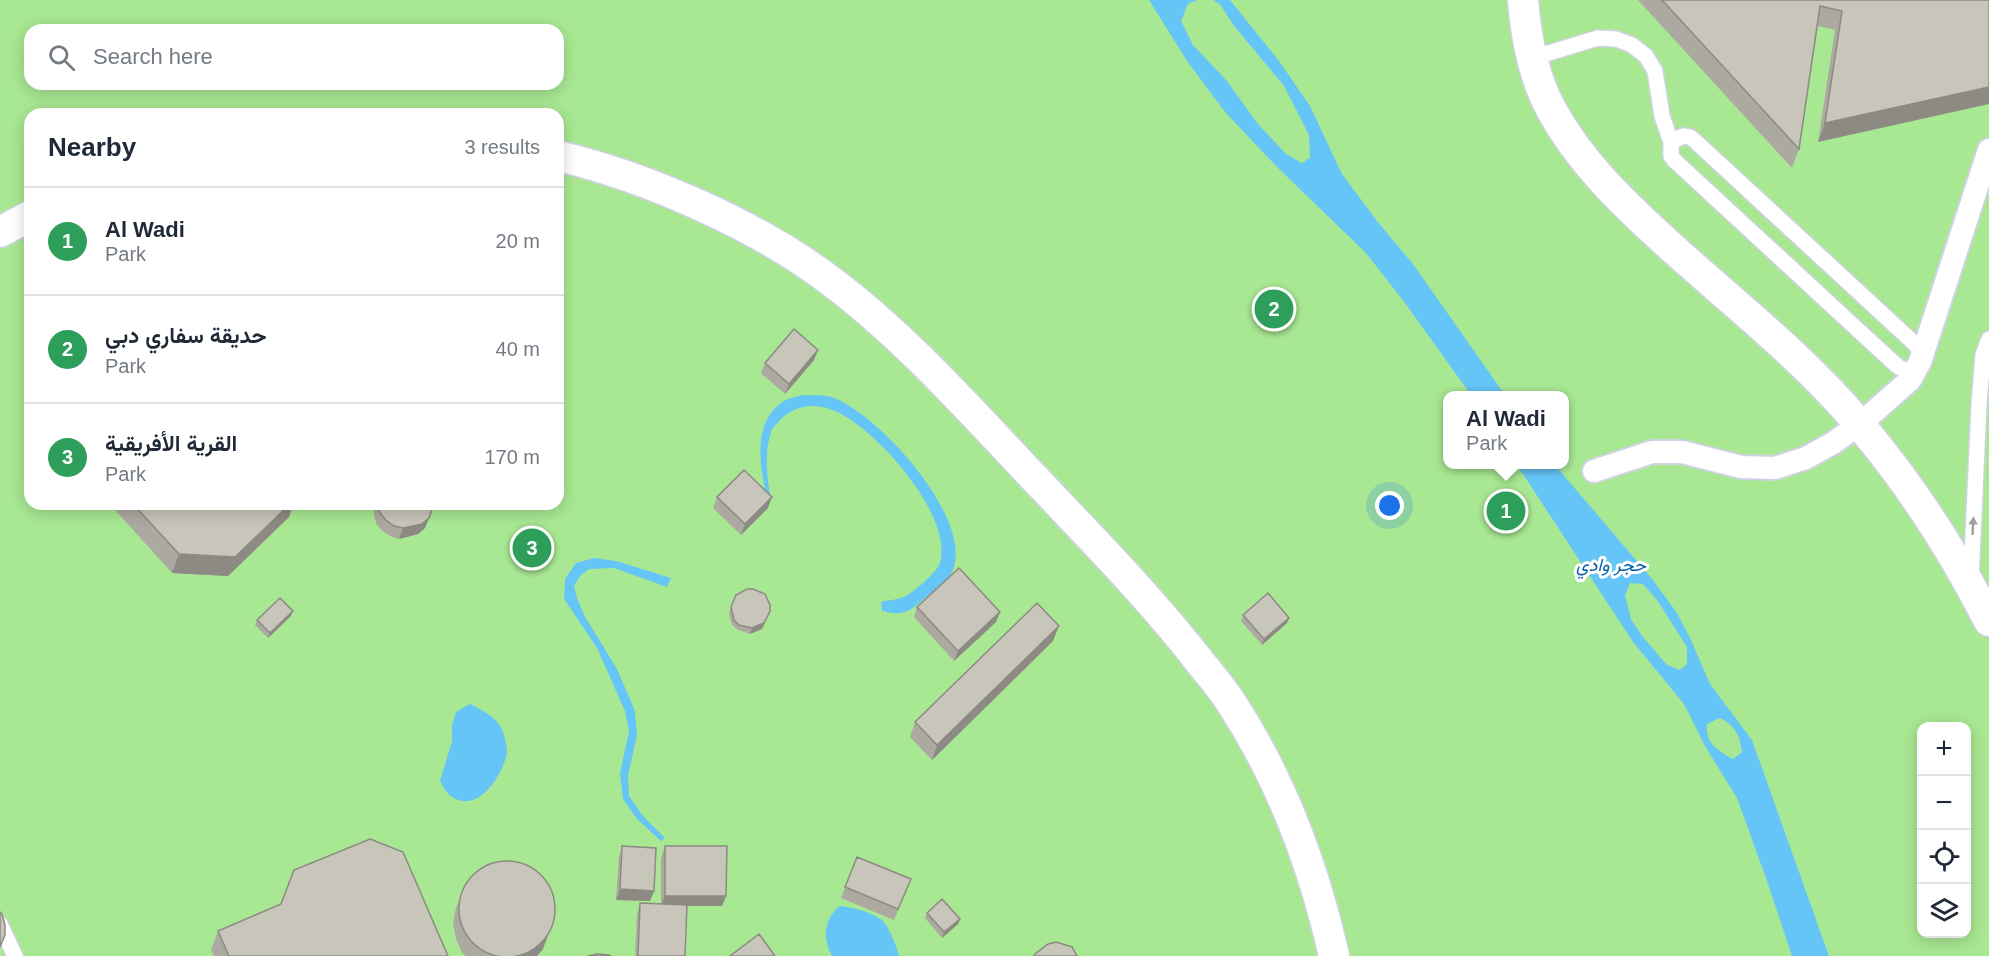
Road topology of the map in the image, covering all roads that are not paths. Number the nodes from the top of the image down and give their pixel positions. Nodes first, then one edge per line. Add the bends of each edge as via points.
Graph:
1 (1523, 0) edge
2 (1532, 58) junction
3 (1671, 142) junction
4 (1989, 150) edge
5 (564, 158) edge
6 (24, 219) edge
7 (0, 231) edge
8 (1989, 339) edge
9 (1920, 362) junction
10 (1860, 424) junction
11 (1594, 471) dead end
12 (1971, 585) junction
13 (1989, 621) edge
14 (0, 924) edge
15 (15, 956) edge
16 (1334, 956) edge

1 - 2 street
2 - 3 lane via 1598,38 1632,45 1646,56 1655,71 1662,116
2 - 10 street via 1550,107 1575,148 1605,184
3 - 9 lane via 1683,136 1695,141 1920,348
3 - 9 lane via 1675,161 1896,365 1909,371
4 - 9 street
5 - 16 street via 652,187 771,242 831,281 881,322 973,413 1137,586 1231,702 1268,766 1299,835 1323,905
6 - 7 street
12 -> 8 lane via 1979,405 1983,355
9 - 10 street via 1910,380
10 - 11 street via 1806,458 1775,468 1741,467 1682,453 1652,452
10 - 12 street
12 - 13 street
14 - 15 lane

